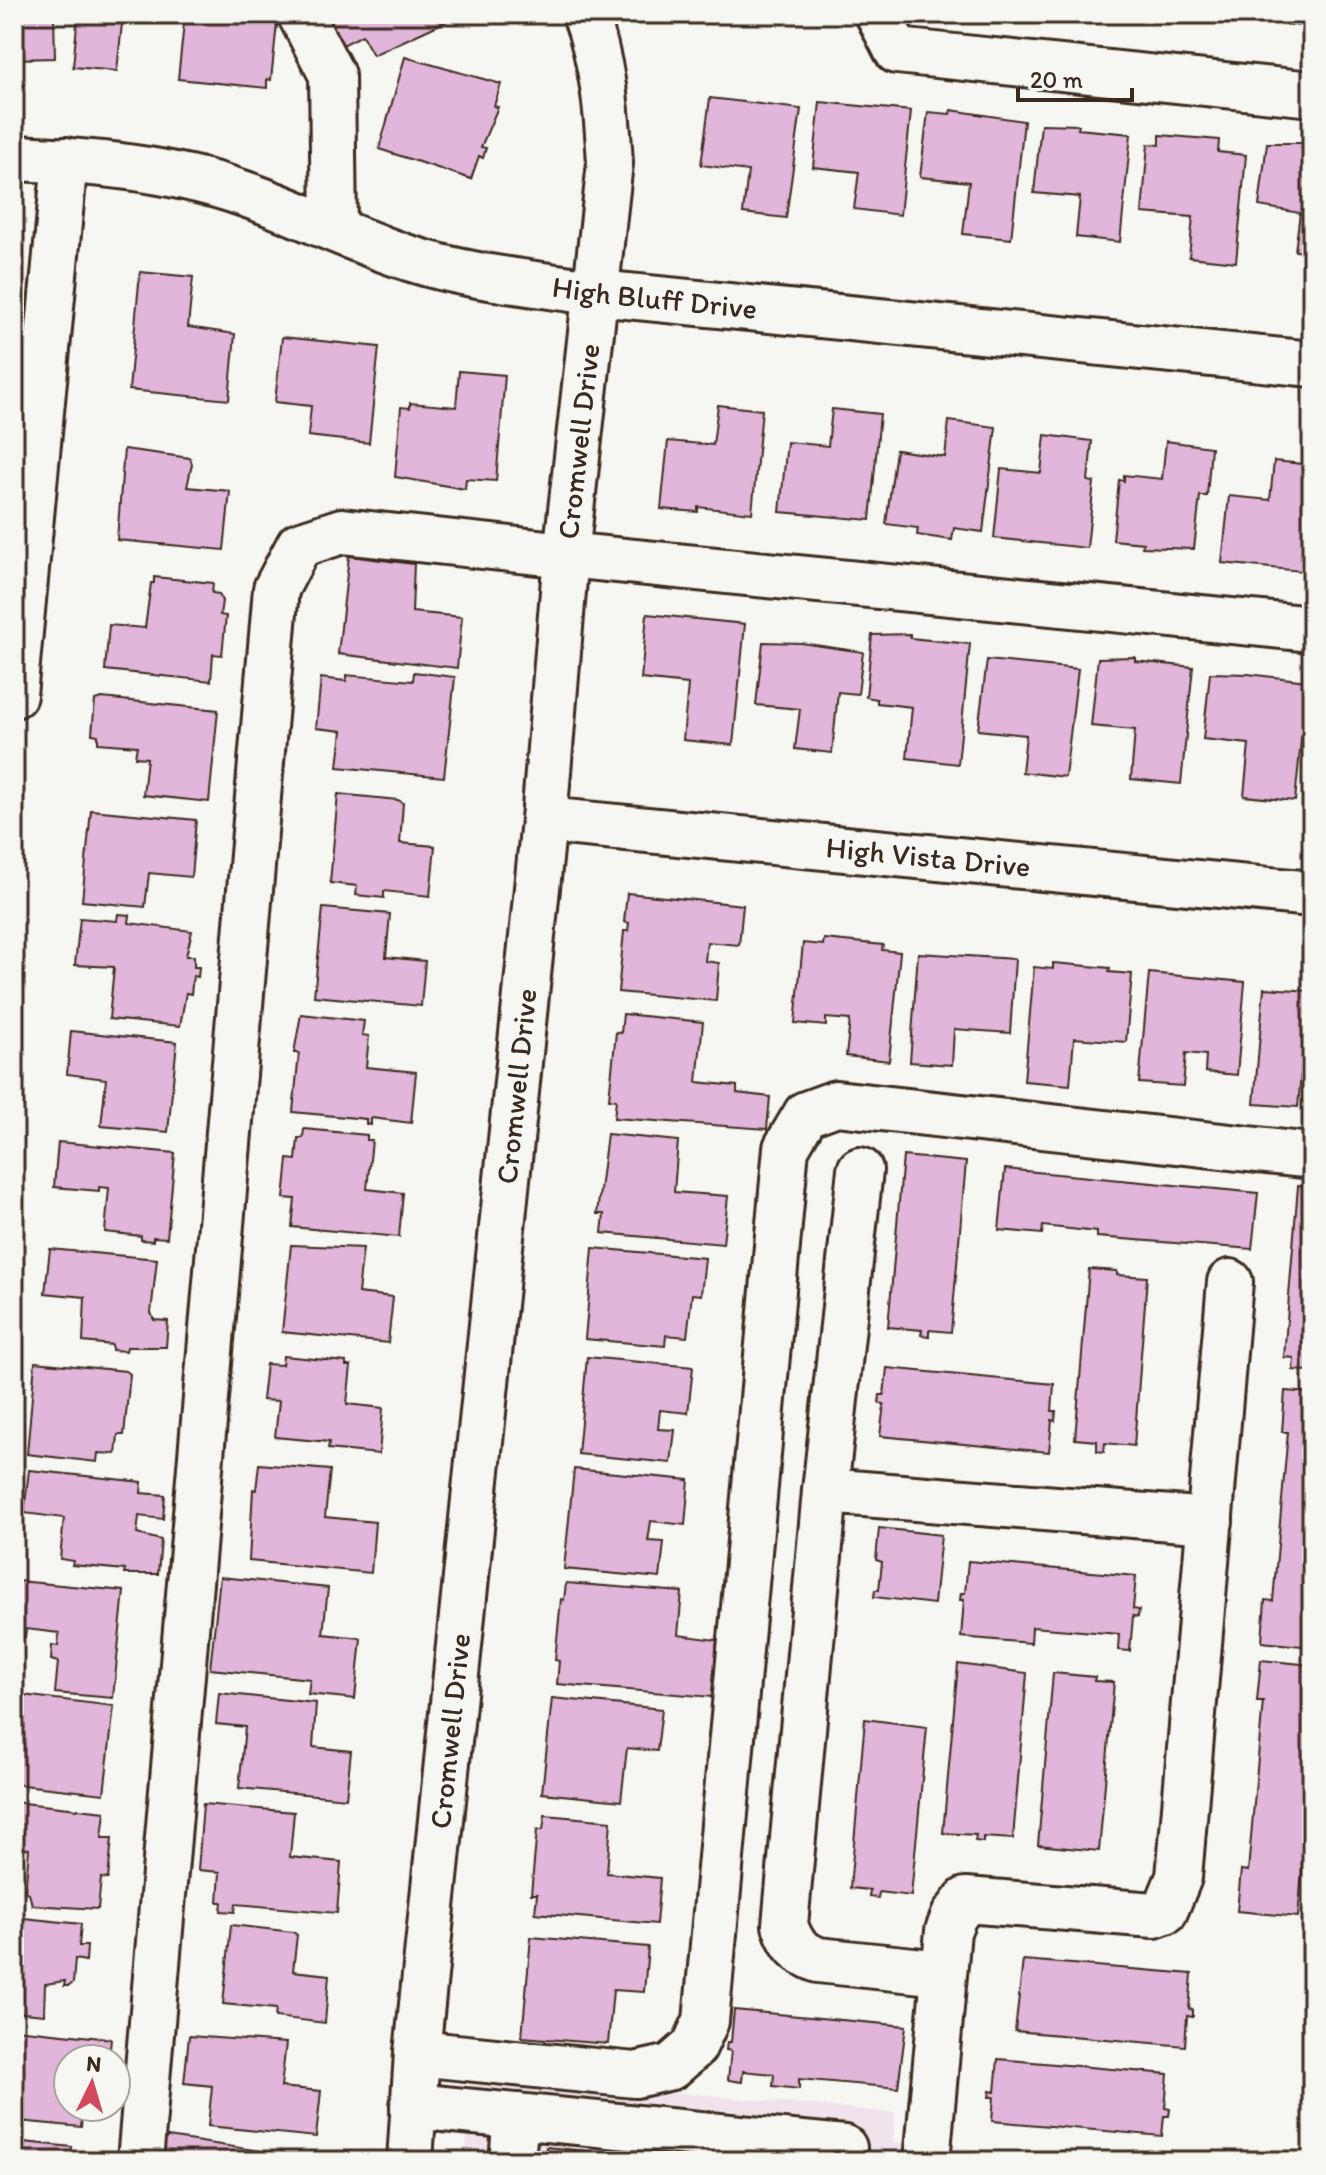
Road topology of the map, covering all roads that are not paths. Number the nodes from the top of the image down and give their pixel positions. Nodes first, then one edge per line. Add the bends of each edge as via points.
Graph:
1 (300, 14) edge
2 (585, 14) edge
3 (878, 14) edge
4 (1312, 94) edge
5 (14, 158) edge
6 (65, 160) junction
7 (334, 229) junction
8 (597, 293) junction
9 (1312, 364) edge
10 (566, 555) junction
11 (1312, 629) edge
12 (14, 695) edge
13 (544, 820) junction
14 (1312, 894) edge
15 (1312, 1156) edge
16 (860, 1170) dead end
17 (1230, 1282) dead end
18 (825, 1491) junction
19 (1210, 1521) junction
20 (942, 1973) junction
21 (417, 2053) junction
22 (413, 2106) junction
23 (516, 2116) junction
24 (781, 2151) edge
25 (140, 2161) edge
26 (410, 2161) edge
27 (512, 2161) edge
28 (843, 2161) edge
29 (927, 2161) edge

1 - 7 street via 332,75
2 - 8 street, Cromwell Drive via 606,103 610,163
3 - 4 street via 897,51
5 - 6 street, High Bluff Drive
6 - 7 street, High Bluff Drive via 143,168 241,192
6 - 12 street
7 - 8 street, High Bluff Drive via 413,260
8 - 9 street, High Bluff Drive
8 - 10 street, Cromwell Drive
10 - 11 street
10 - 13 street, Cromwell Drive
10 - 25 street via 342,531 299,545 276,589
13 - 14 street, High Vista Drive
13 - 21 street, Cromwell Drive
15 - 21 street via 836,1103 806,1114 786,1148 706,2021 694,2047 671,2067 635,2075
16 - 18 street
17 - 19 street
18 - 19 street
18 - 20 street via 785,1925 791,1943 818,1960
19 - 20 street via 1179,1877 1165,1911 1154,1915 966,1900 948,1931
20 - 29 street
21 - 22 street, Cromwell Drive
22 - 23 street
22 - 26 street, Cromwell Drive
23 - 24 street
23 - 27 street
24 - 28 street via 844,2148

